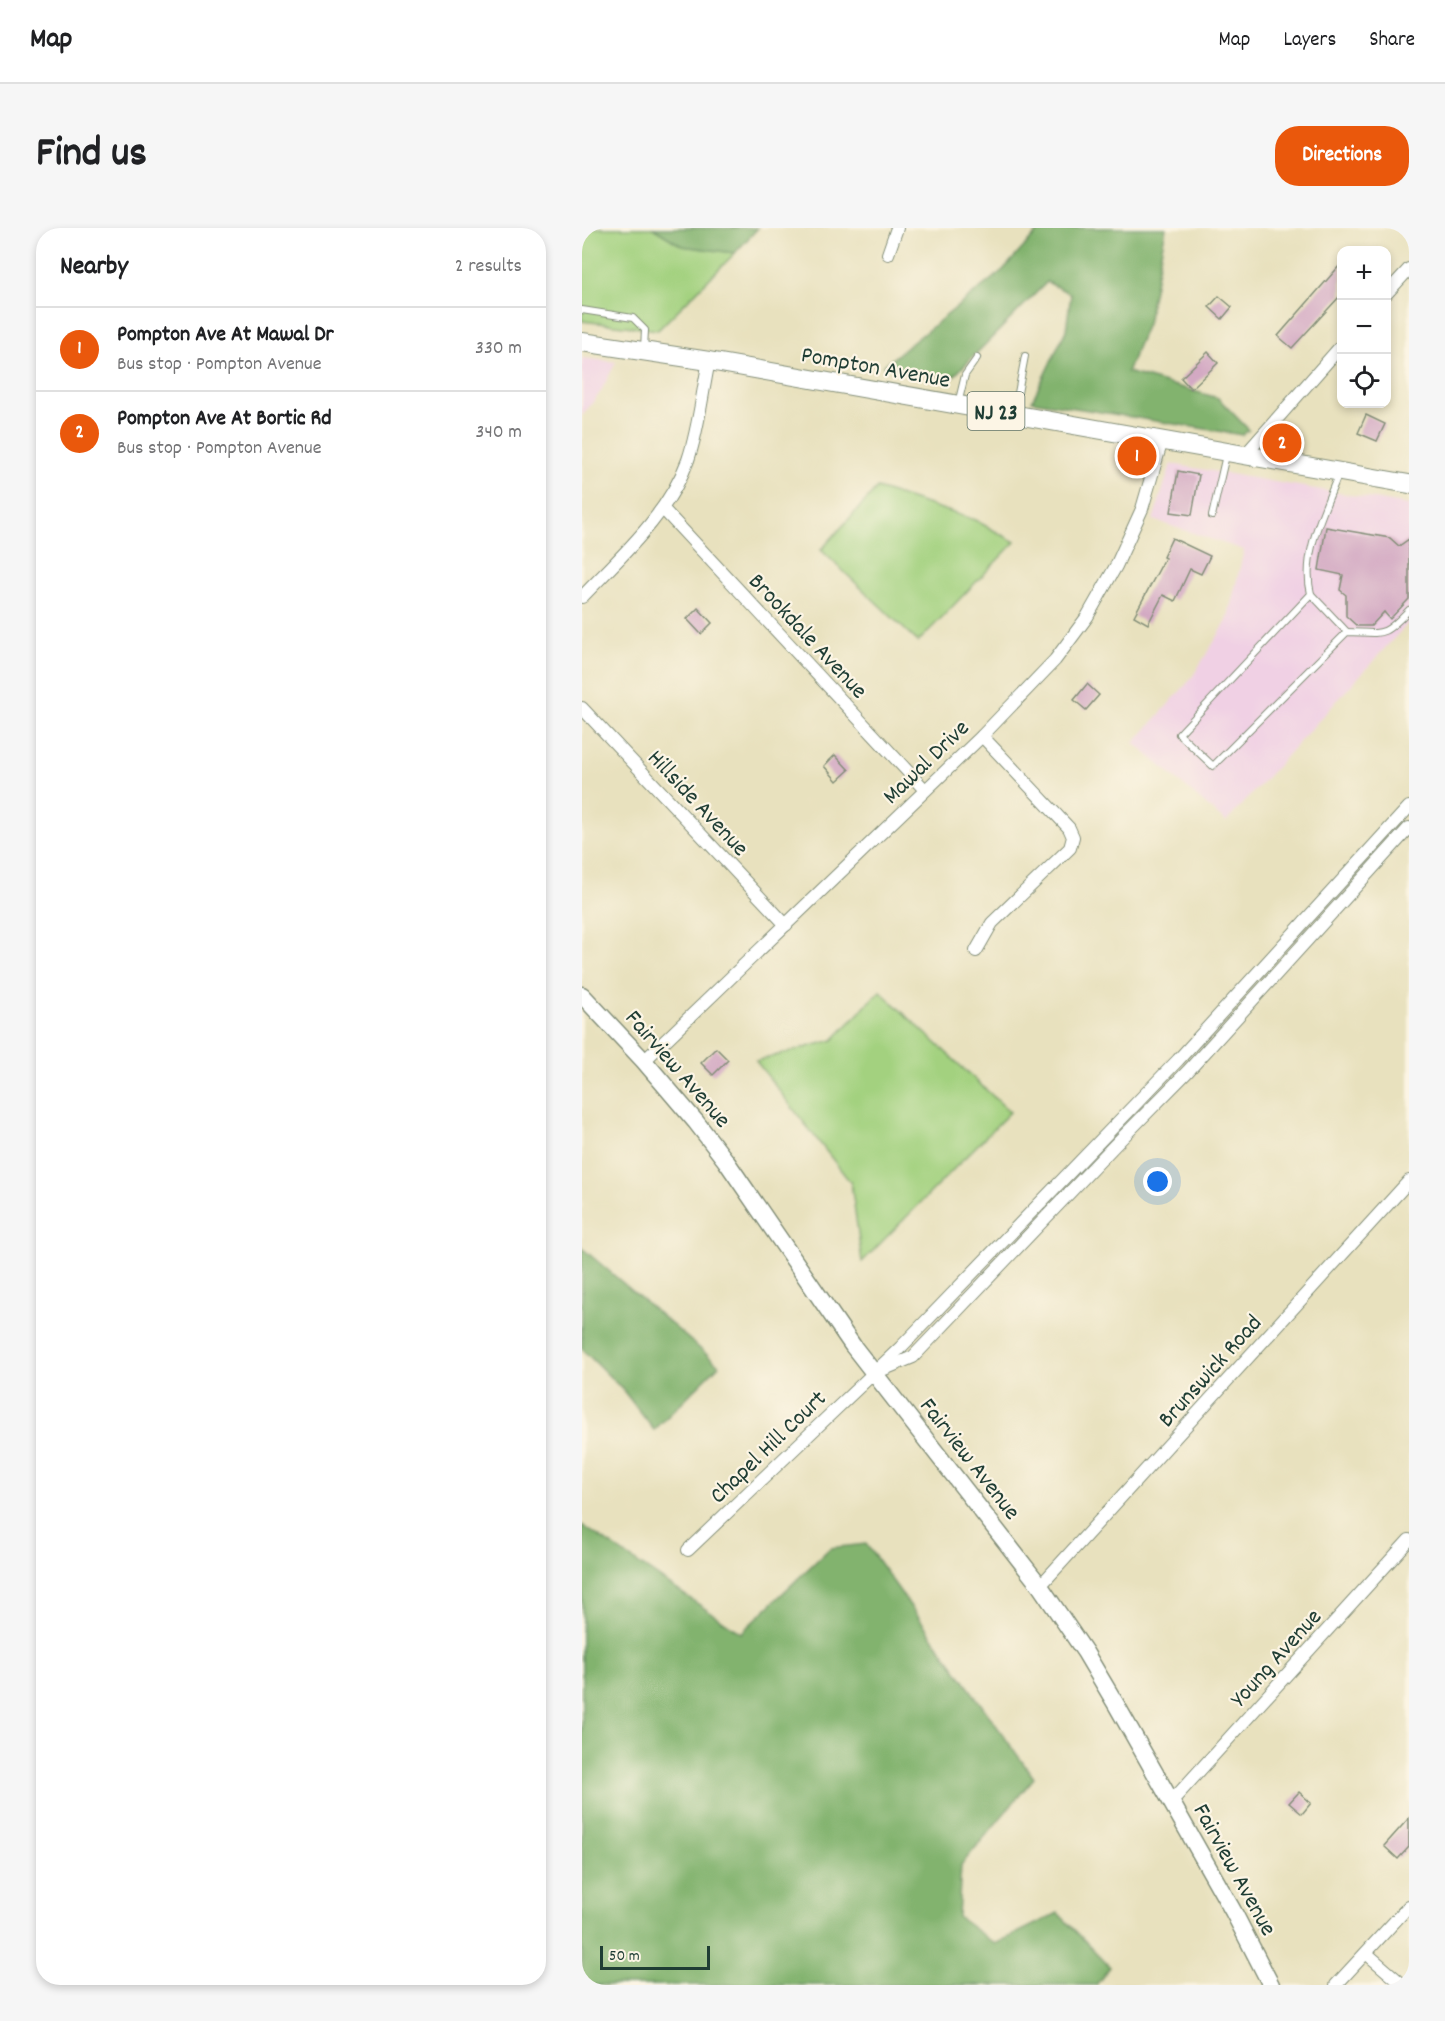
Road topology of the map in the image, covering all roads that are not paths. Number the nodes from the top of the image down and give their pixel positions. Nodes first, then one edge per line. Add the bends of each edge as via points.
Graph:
1 (897, 228) edge
2 (888, 254) dead end
3 (1409, 269) edge
4 (1391, 289) edge
5 (582, 310) edge
6 (582, 342) edge
7 (1337, 350) edge
8 (644, 351) junction
9 (1024, 356) dead end
10 (977, 358) dead end
11 (709, 361) junction
12 (958, 404) junction
13 (1014, 414) junction
14 (1162, 440) junction
15 (1226, 451) junction
16 (1246, 454) junction
17 (1339, 471) junction
18 (1409, 484) edge
19 (663, 509) junction
20 (1212, 516) dead end
21 (1311, 594) junction
22 (582, 597) edge
23 (1409, 610) edge
24 (1347, 632) junction
25 (582, 708) edge
26 (982, 736) junction
27 (925, 790) junction
28 (1406, 815) edge
29 (1409, 828) edge
30 (786, 925) junction
31 (976, 951) dead end
32 (1277, 951) junction
33 (1288, 960) junction
34 (582, 995) edge
35 (644, 1061) junction
36 (1147, 1092) junction
37 (1157, 1102) junction
38 (1409, 1182) edge
39 (1016, 1227) junction
40 (1027, 1237) junction
41 (875, 1372) junction
42 (1409, 1540) edge
43 (688, 1550) dead end
44 (1040, 1586) junction
45 (1172, 1801) junction
46 (1409, 1906) edge
47 (1366, 1953) junction
48 (1271, 1985) edge
49 (1336, 1985) edge
50 (1403, 1985) edge

1 - 2 street
3 - 4 street
5 - 8 lane via 637,321 645,330
6 - 8 main road, Pompton Avenue / NJ 23
7 - 16 street
8 - 11 main road, Pompton Avenue / NJ 23
9 - 13 lane
10 - 12 lane via 965,375
11 - 12 main road, Pompton Avenue / NJ 23
11 - 19 street via 689,458
12 - 13 main road, Pompton Avenue / NJ 23
13 - 14 main road, Pompton Avenue / NJ 23
14 - 15 main road, Pompton Avenue / NJ 23
14 - 26 street, Mawal Drive via 1142,509 1101,594 1055,660
15 - 16 main road, Pompton Avenue / NJ 23
15 - 20 lane
16 - 17 main road, Pompton Avenue / NJ 23
17 - 18 main road, Pompton Avenue / NJ 23
17 - 21 lane via 1308,561
19 - 22 street
19 - 27 street, Brookdale Avenue
21 - 24 lane
21 - 24 lane via 1179,734 1213,766
23 - 24 lane via 1382,633
25 - 30 street, Hillside Avenue
26 - 27 street, Mawal Drive
26 - 31 street via 1069,828 1073,837 1070,848 992,923
27 - 30 street, Mawal Drive
28 - 32 street, Chapel Hill Court
29 - 33 street
30 - 35 street, Mawal Drive
32 - 33 street
32 - 36 street, Chapel Hill Court
33 - 37 street
34 - 35 main road, Fairview Avenue
35 - 41 main road, Fairview Avenue via 726,1161 811,1288
36 - 37 street
36 - 39 street, Chapel Hill Court
37 - 40 street
38 - 44 street, Brunswick Road
39 - 40 street
39 - 41 street, Chapel Hill Court
40 - 41 street via 913,1357
41 - 43 street, Chapel Hill Court
41 - 44 main road, Fairview Avenue
42 - 45 street, Young Avenue
44 - 45 main road, Fairview Avenue via 1085,1652
45 - 48 main road, Fairview Avenue
46 - 47 street
47 - 49 street
47 - 50 street

